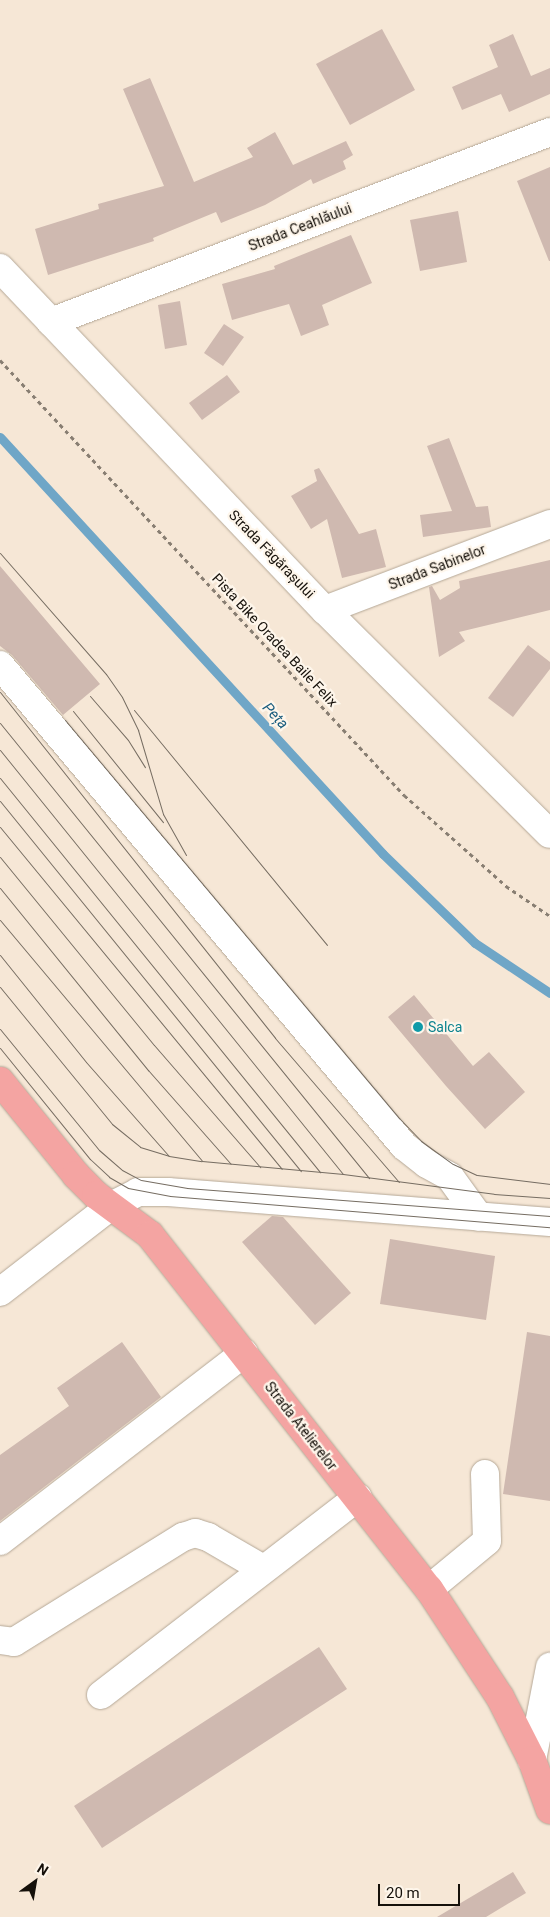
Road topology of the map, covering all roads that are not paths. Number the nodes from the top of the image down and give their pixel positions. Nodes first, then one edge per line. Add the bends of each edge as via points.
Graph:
1 (550, 132) edge
2 (0, 268) edge
3 (51, 322) junction
4 (550, 524) edge
5 (325, 610) junction
6 (0, 665) edge
7 (550, 834) edge
8 (0, 1081) edge
9 (111, 1206) junction
10 (479, 1217) junction
11 (550, 1222) edge
12 (0, 1292) edge
13 (244, 1353) junction
14 (485, 1474) dead end
15 (358, 1496) junction
16 (0, 1541) edge
17 (263, 1569) junction
18 (429, 1589) junction
19 (0, 1640) edge
20 (550, 1668) edge
21 (101, 1696) dead end
22 (532, 1760) junction
23 (550, 1810) edge

1 - 3 street, Strada Ceahlăului
2 - 3 street, Strada Făgărașului
3 - 5 street, Strada Făgărașului
4 - 5 street, Strada Sabinelor
5 - 7 street, Strada Făgărașului
6 - 10 street via 404,1146 450,1177
8 - 9 main road, Strada Atelierelor via 76,1175
9 - 10 street via 138,1192 168,1192
9 - 12 street
9 - 13 main road, Strada Atelierelor via 150,1235
10 - 11 street
13 - 15 main road, Strada Atelierelor
13 - 16 street
14 - 18 street via 487,1541
15 - 17 street
15 - 18 main road, Strada Atelierelor
17 - 19 street via 208,1537 195,1533 183,1537 14,1642
17 - 21 street
18 - 22 main road, Strada Atelierelor via 500,1697
20 - 22 street
22 - 23 main road, Strada Atelierelor

